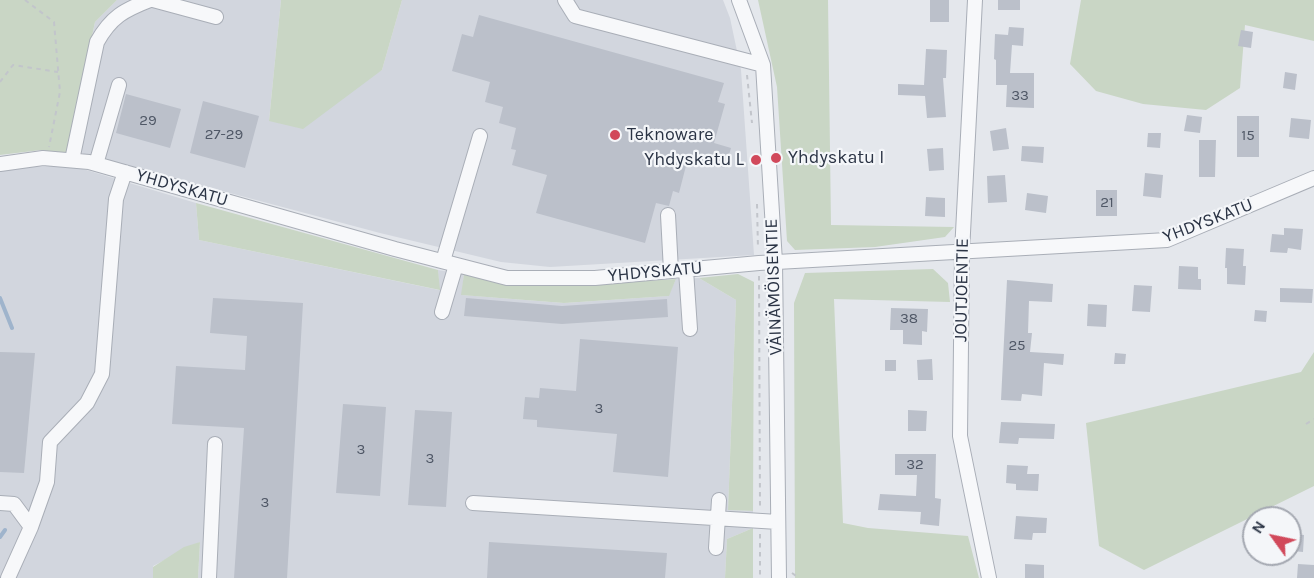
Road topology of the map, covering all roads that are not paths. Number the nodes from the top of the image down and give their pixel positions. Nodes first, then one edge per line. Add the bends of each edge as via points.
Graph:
1 (152, 0) edge
2 (565, 0) edge
3 (739, 0) edge
4 (975, 0) edge
5 (216, 17) dead end
6 (763, 65) junction
7 (119, 85) dead end
8 (480, 136) dead end
9 (72, 160) junction
10 (0, 164) edge
11 (96, 164) junction
12 (125, 172) junction
13 (1314, 178) edge
14 (668, 215) dead end
15 (962, 252) junction
16 (776, 262) junction
17 (449, 263) junction
18 (686, 270) junction
19 (671, 271) junction
20 (442, 312) dead end
21 (690, 329) dead end
22 (215, 444) dead end
23 (719, 500) dead end
24 (0, 503) edge
25 (473, 503) dead end
26 (718, 519) junction
27 (778, 522) junction
28 (31, 527) junction
29 (717, 548) dead end
30 (8, 578) edge
31 (209, 578) edge
32 (779, 578) edge
33 (989, 578) edge

1 - 5 street
1 - 9 street via 128,9 106,25 97,42
2 - 6 street via 574,16
3 - 6 street, VÄINÄMÖISENTIE
4 - 15 street, JOUTJOENTIE
6 - 16 street, VÄINÄMÖISENTIE
7 - 11 street
8 - 17 street
9 - 10 street, YHDYSKATU via 46,158
9 - 11 street, YHDYSKATU
11 - 12 street, YHDYSKATU
12 - 17 street, YHDYSKATU
12 - 28 street via 116,199 102,374 87,402 50,442 47,482
13 - 15 street, YHDYSKATU via 1167,240
14 - 19 street
15 - 16 street, YHDYSKATU
15 - 33 street, JOUTJOENTIE via 960,436
16 - 18 street, YHDYSKATU
16 - 27 street, VÄINÄMÖISENTIE
17 - 19 street, YHDYSKATU via 507,278 595,278
17 - 20 street
18 - 19 street, YHDYSKATU
18 - 21 street
22 - 31 street
23 - 26 street
24 - 28 street via 14,504
25 - 26 street
26 - 27 street
26 - 29 street
27 - 32 street, VÄINÄMÖISENTIE
28 - 30 street

